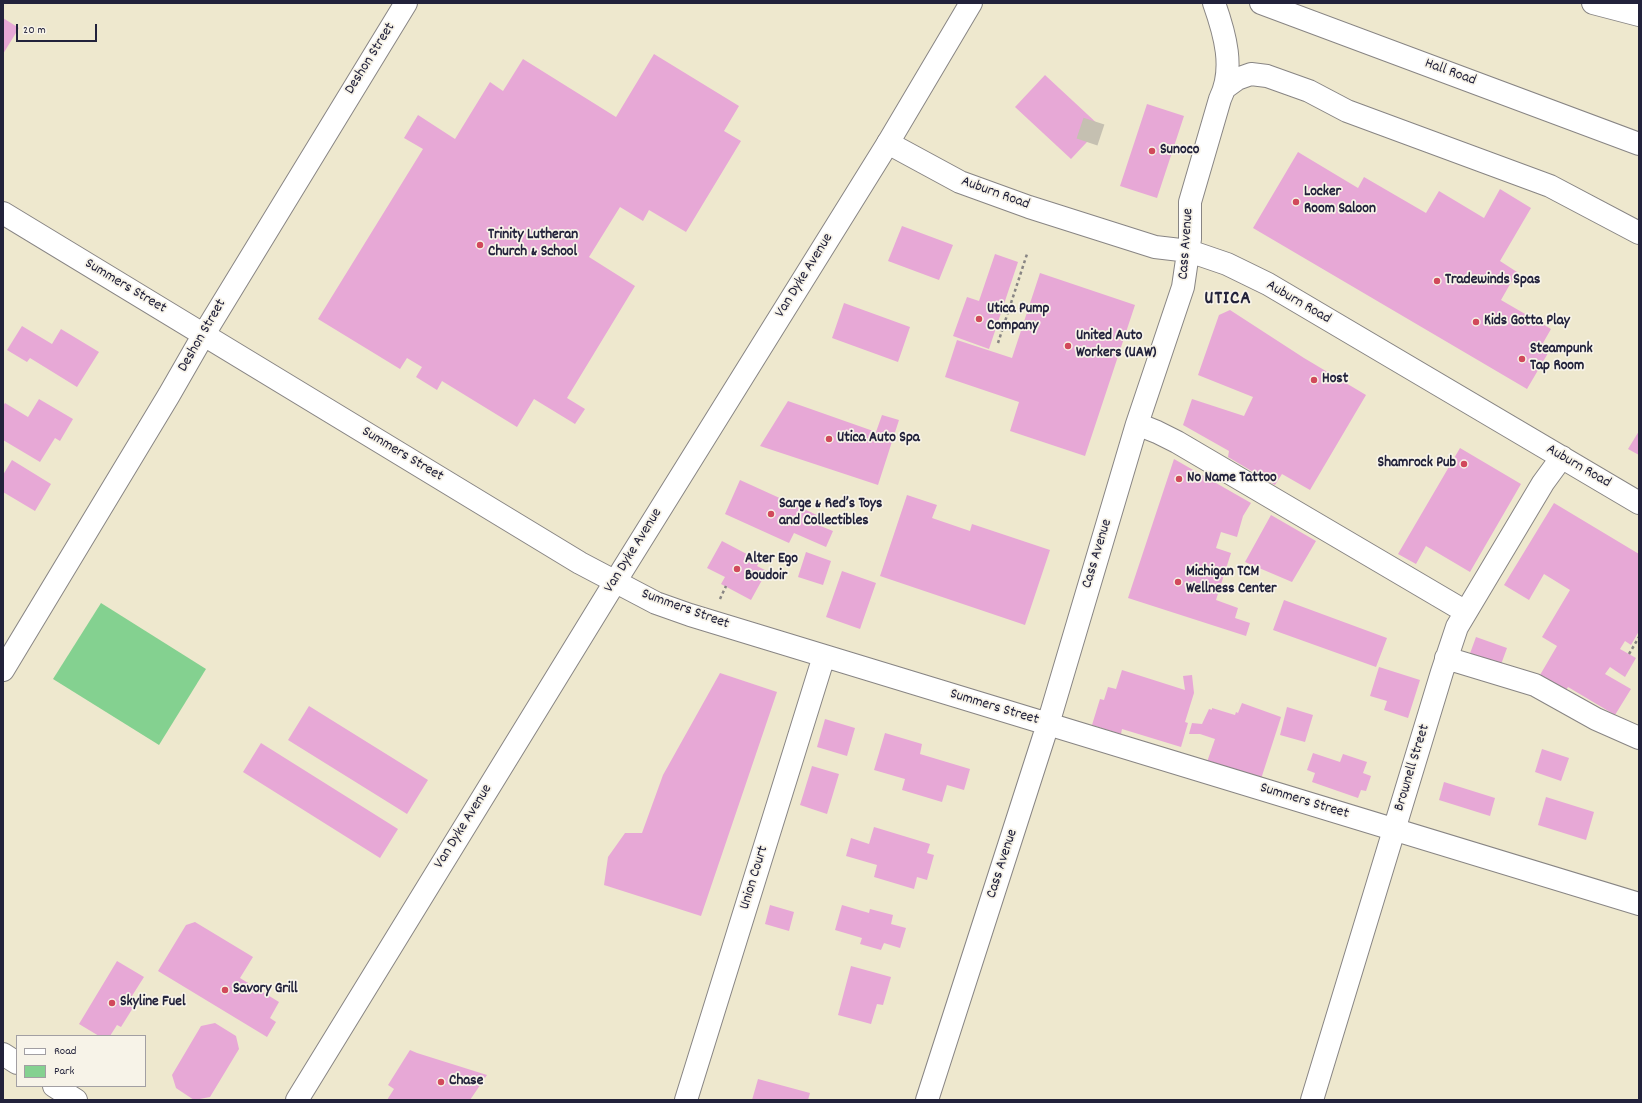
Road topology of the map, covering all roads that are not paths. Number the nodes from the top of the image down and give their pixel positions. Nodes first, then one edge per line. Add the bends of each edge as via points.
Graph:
1 (406, 3) edge
2 (971, 3) edge
3 (1214, 3) edge
4 (1261, 3) edge
5 (1593, 3) edge
6 (1639, 15) edge
7 (1226, 87) junction
8 (888, 143) junction
9 (1639, 144) edge
10 (3, 213) edge
11 (1639, 233) edge
12 (1189, 251) junction
13 (204, 334) junction
14 (1137, 424) junction
15 (1562, 457) junction
16 (1639, 503) edge
17 (615, 582) junction
18 (1466, 612) junction
19 (824, 656) junction
20 (1446, 658) junction
21 (3, 670) edge
22 (1048, 724) junction
23 (1639, 738) edge
24 (1394, 830) junction
25 (1639, 904) edge
26 (3, 1054) edge
27 (16, 1062) edge
28 (56, 1087) edge
29 (76, 1100) edge
30 (297, 1100) edge
31 (686, 1100) edge
32 (927, 1100) edge
33 (1312, 1100) edge

1 - 13 main road, Deshon Street
2 - 8 main road, Van Dyke Avenue
3 - 7 main road, Cass Avenue via 1226,46
4 - 9 main road, Hall Road
5 - 6 main road
7 - 11 main road via 1237,79 1251,74 1266,76 1309,91 1347,111 1550,186
7 - 12 main road, Cass Avenue via 1220,99 1190,202
8 - 12 main road, Auburn Road via 960,182 1029,207 1155,247
8 - 17 main road, Van Dyke Avenue
10 - 13 main road, Summers Street
12 - 14 main road, Cass Avenue via 1184,288
12 - 15 main road, Auburn Road via 1227,264 1268,284
13 - 17 main road, Summers Street
13 - 21 main road, Deshon Street
14 - 18 main road via 1177,442
14 - 22 main road, Cass Avenue
15 - 16 main road, Auburn Road
15 - 18 main road, Brownell Street via 1543,483
17 - 19 main road, Summers Street via 690,615
17 - 30 main road, Van Dyke Avenue
18 - 20 main road, Brownell Street via 1457,627
19 - 22 main road, Summers Street
19 - 31 main road, Union Court
20 - 23 main road via 1535,685 1596,719
20 - 24 main road, Brownell Street
22 - 24 main road, Summers Street
22 - 32 main road, Cass Avenue
24 - 25 main road, Summers Street
24 - 33 main road, Brownell Street
26 - 27 main road
28 - 29 main road

